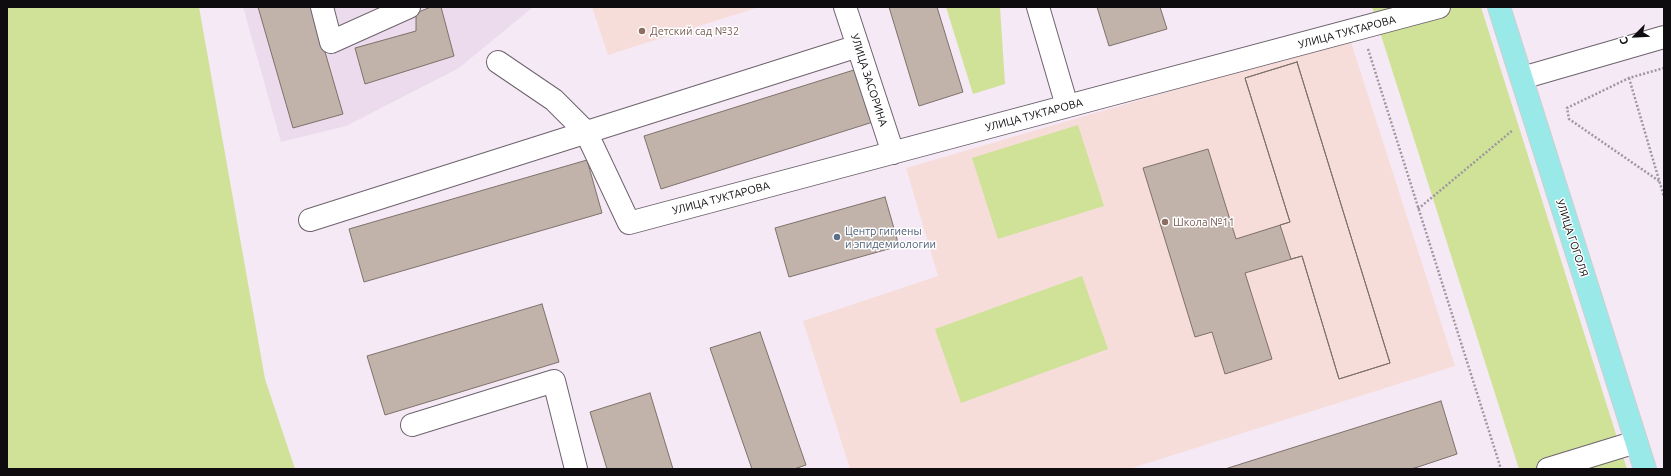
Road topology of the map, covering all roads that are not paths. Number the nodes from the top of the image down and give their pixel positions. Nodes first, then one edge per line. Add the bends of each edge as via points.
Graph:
1 (322, 7) edge
2 (409, 7) edge
3 (845, 7) edge
4 (1038, 7) edge
5 (1439, 7) edge
6 (1499, 7) edge
7 (1664, 37) edge
8 (858, 46) junction
9 (498, 62) dead end
10 (1522, 78) junction
11 (1067, 106) junction
12 (586, 132) junction
13 (893, 153) junction
14 (310, 220) dead end
15 (412, 425) dead end
16 (1636, 442) junction
17 (576, 469) edge
18 (1548, 469) edge
19 (1645, 469) edge

1 - 2 street via 331,42
3 - 8 street, УЛИЦА ЗАСОРИНА
4 - 11 street
5 - 11 street, УЛИЦА ТУКТАРОВА
6 - 10 main road, УЛИЦА ГОГОЛЯ
7 - 10 street
8 - 12 street
8 - 13 street, УЛИЦА ЗАСОРИНА
9 - 12 street via 554,100
10 - 16 main road, УЛИЦА ГОГОЛЯ
11 - 13 street, УЛИЦА ТУКТАРОВА
12 - 13 street, УЛИЦА ТУКТАРОВА via 629,223
12 - 14 street
15 - 17 street via 554,381
16 - 18 street
16 - 19 main road, УЛИЦА ГОГОЛЯ

